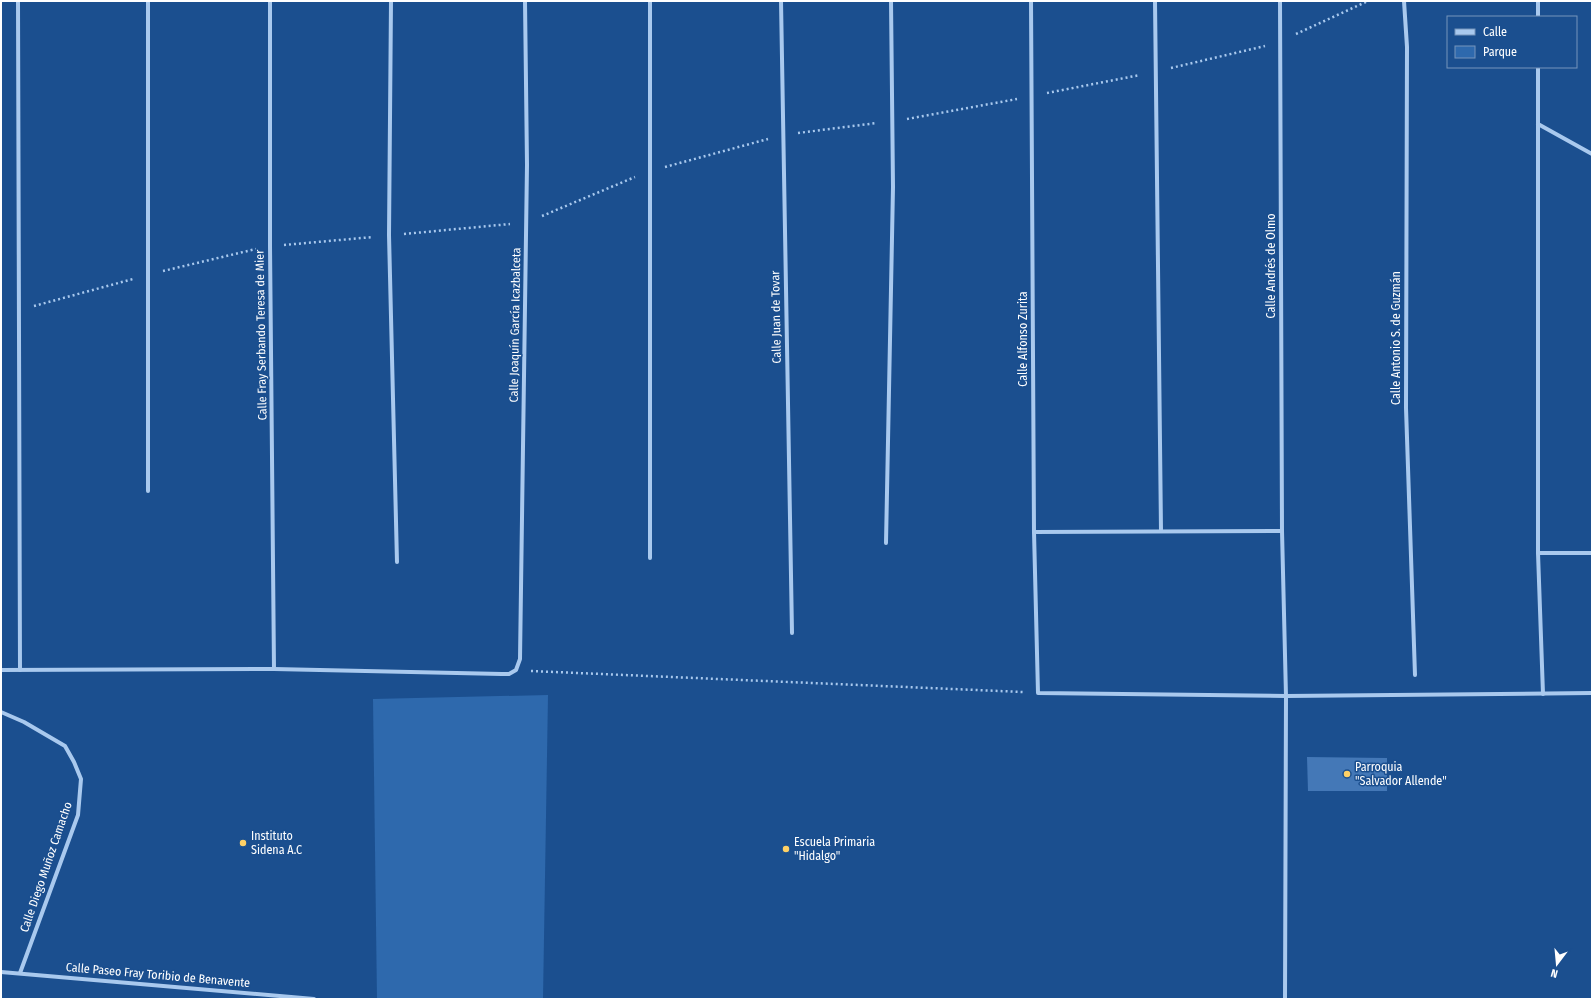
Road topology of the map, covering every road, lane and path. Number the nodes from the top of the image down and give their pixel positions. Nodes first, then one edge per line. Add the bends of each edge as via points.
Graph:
1 (18, 1) edge
2 (148, 1) edge
3 (270, 1) edge
4 (390, 1) edge
5 (525, 1) edge
6 (650, 1) edge
7 (781, 1) edge
8 (891, 1) edge
9 (1031, 1) edge
10 (1155, 1) edge
11 (1280, 1) edge
12 (1368, 1) edge
13 (1404, 1) edge
14 (1538, 1) edge
15 (1538, 16) edge
16 (1280, 42) junction
17 (1538, 68) edge
18 (1156, 72) junction
19 (1032, 96) junction
20 (892, 121) junction
21 (1538, 124) junction
22 (783, 135) junction
23 (1592, 154) edge
24 (650, 171) junction
25 (527, 222) junction
26 (148, 491) dead end
27 (1161, 531) junction
28 (1282, 531) junction
29 (1034, 532) junction
30 (886, 543) dead end
31 (1538, 553) junction
32 (1592, 553) edge
33 (650, 558) dead end
34 (397, 562) dead end
35 (792, 633) dead end
36 (274, 669) junction
37 (1, 670) edge
38 (20, 670) junction
39 (516, 670) junction
40 (1415, 675) dead end
41 (1038, 693) junction
42 (1592, 693) edge
43 (1543, 694) junction
44 (1286, 696) junction
45 (1, 712) edge
46 (1, 972) edge
47 (20, 973) junction
48 (314, 999) edge
49 (1285, 999) edge

1 - 38 street
2 - 26 street
3 - 36 street, Calle Fray Serbando Teresa de Mier
4 - 34 street via 389,235
5 - 25 street, Calle Joaquín García Icazbalceta
6 - 24 street
7 - 22 street, Calle Juan de Tovar
8 - 20 street
9 - 19 street, Calle Alfonso Zurita
10 - 18 street
11 - 16 street, Calle Andrés de Olmo
12 - 16 path
13 - 40 street, Calle Antonio S. de Guzmán via 1407,47 1406,408
14 - 15 street
16 - 18 path
16 - 28 street, Calle Andrés de Olmo
17 - 21 street
18 - 19 path
18 - 27 street
19 - 20 path
19 - 29 street, Calle Alfonso Zurita
20 - 22 path
20 - 30 street via 893,195
21 - 23 street
21 - 31 street
22 - 24 path
22 - 35 street, Calle Juan de Tovar
24 - 25 path
24 - 33 street
25 - 39 street, Calle Joaquín García Icazbalceta via 520,659
27 - 28 street
27 - 29 street
28 - 44 street, Calle Andrés de Olmo
29 - 41 street, Calle Alfonso Zurita
31 - 32 street
31 - 43 street
36 - 38 street
36 - 39 street via 502,674 510,674
37 - 38 street
39 - 41 path
41 - 44 street
42 - 43 street
43 - 44 street
44 - 49 street, Calle Andrés de Olmo
45 - 47 street, Calle Diego Muñoz Camacho via 24,722 64,746 81,779 78,815
46 - 47 street, Calle Paseo Fray Toribio de Benavente
47 - 48 street, Calle Paseo Fray Toribio de Benavente

